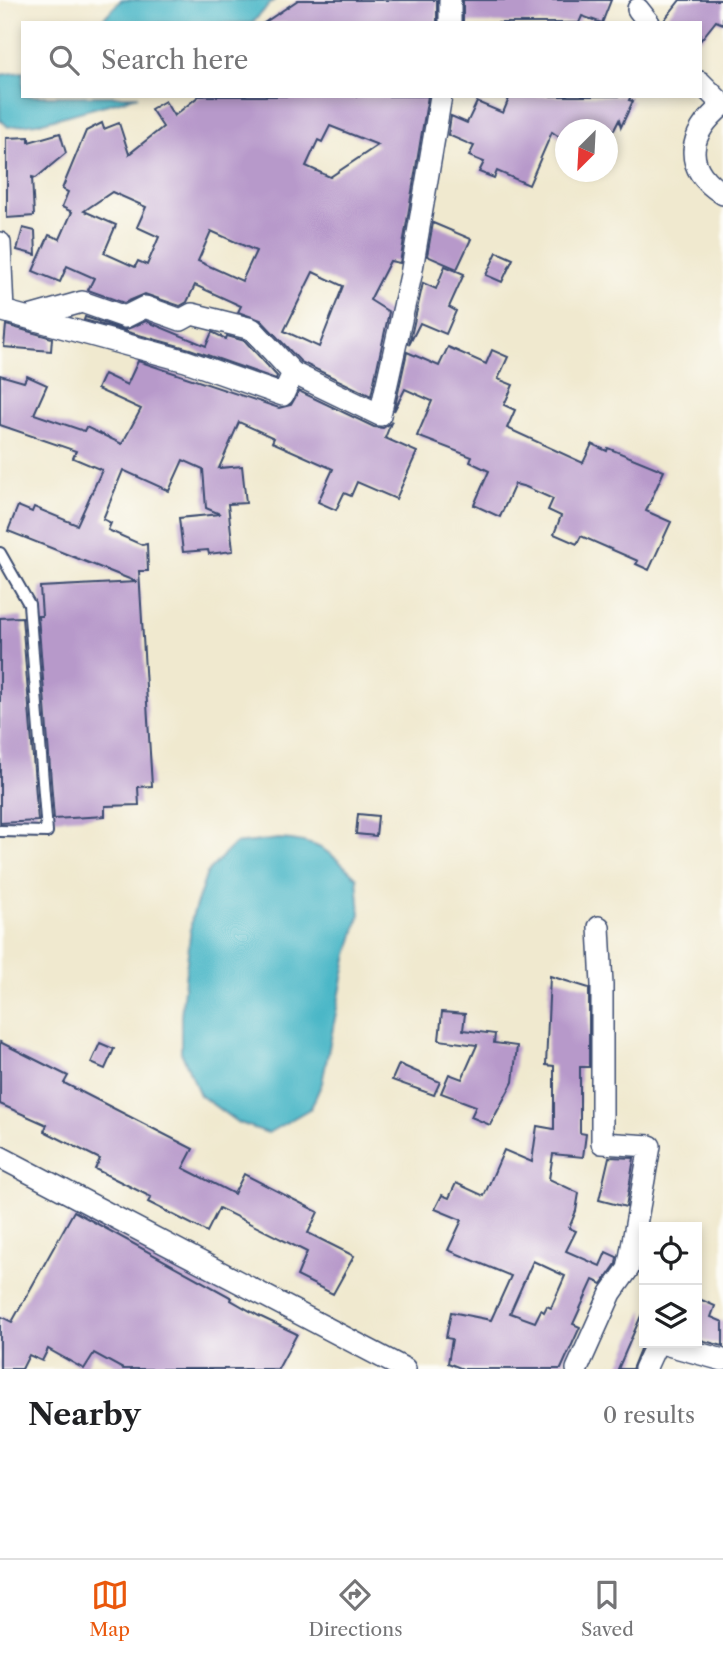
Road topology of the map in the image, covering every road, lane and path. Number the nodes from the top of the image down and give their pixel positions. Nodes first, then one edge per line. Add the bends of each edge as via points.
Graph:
1 (450, 0) edge
2 (450, 21) edge
3 (702, 84) edge
4 (441, 98) edge
5 (723, 105) edge
6 (723, 194) edge
7 (0, 243) edge
8 (28, 317) junction
9 (293, 373) junction
10 (0, 553) edge
11 (0, 831) edge
12 (599, 927) dead end
13 (0, 1157) edge
14 (656, 1348) edge
15 (678, 1348) edge
16 (723, 1360) edge
17 (405, 1369) edge
18 (577, 1369) edge
19 (645, 1369) edge

1 - 2 street
3 - 5 street
4 - 9 street via 411,275 380,415
5 - 6 street via 704,121 693,154 701,176
7 - 8 street via 3,311
8 - 9 street via 186,361 283,395
8 - 9 street via 82,302 125,317 145,307 181,320 192,314 252,329
10 - 11 lane via 29,604 47,832
12 - 18 street via 602,1143 650,1146 628,1269 611,1293
13 - 17 street
14 - 19 street
15 - 16 street

